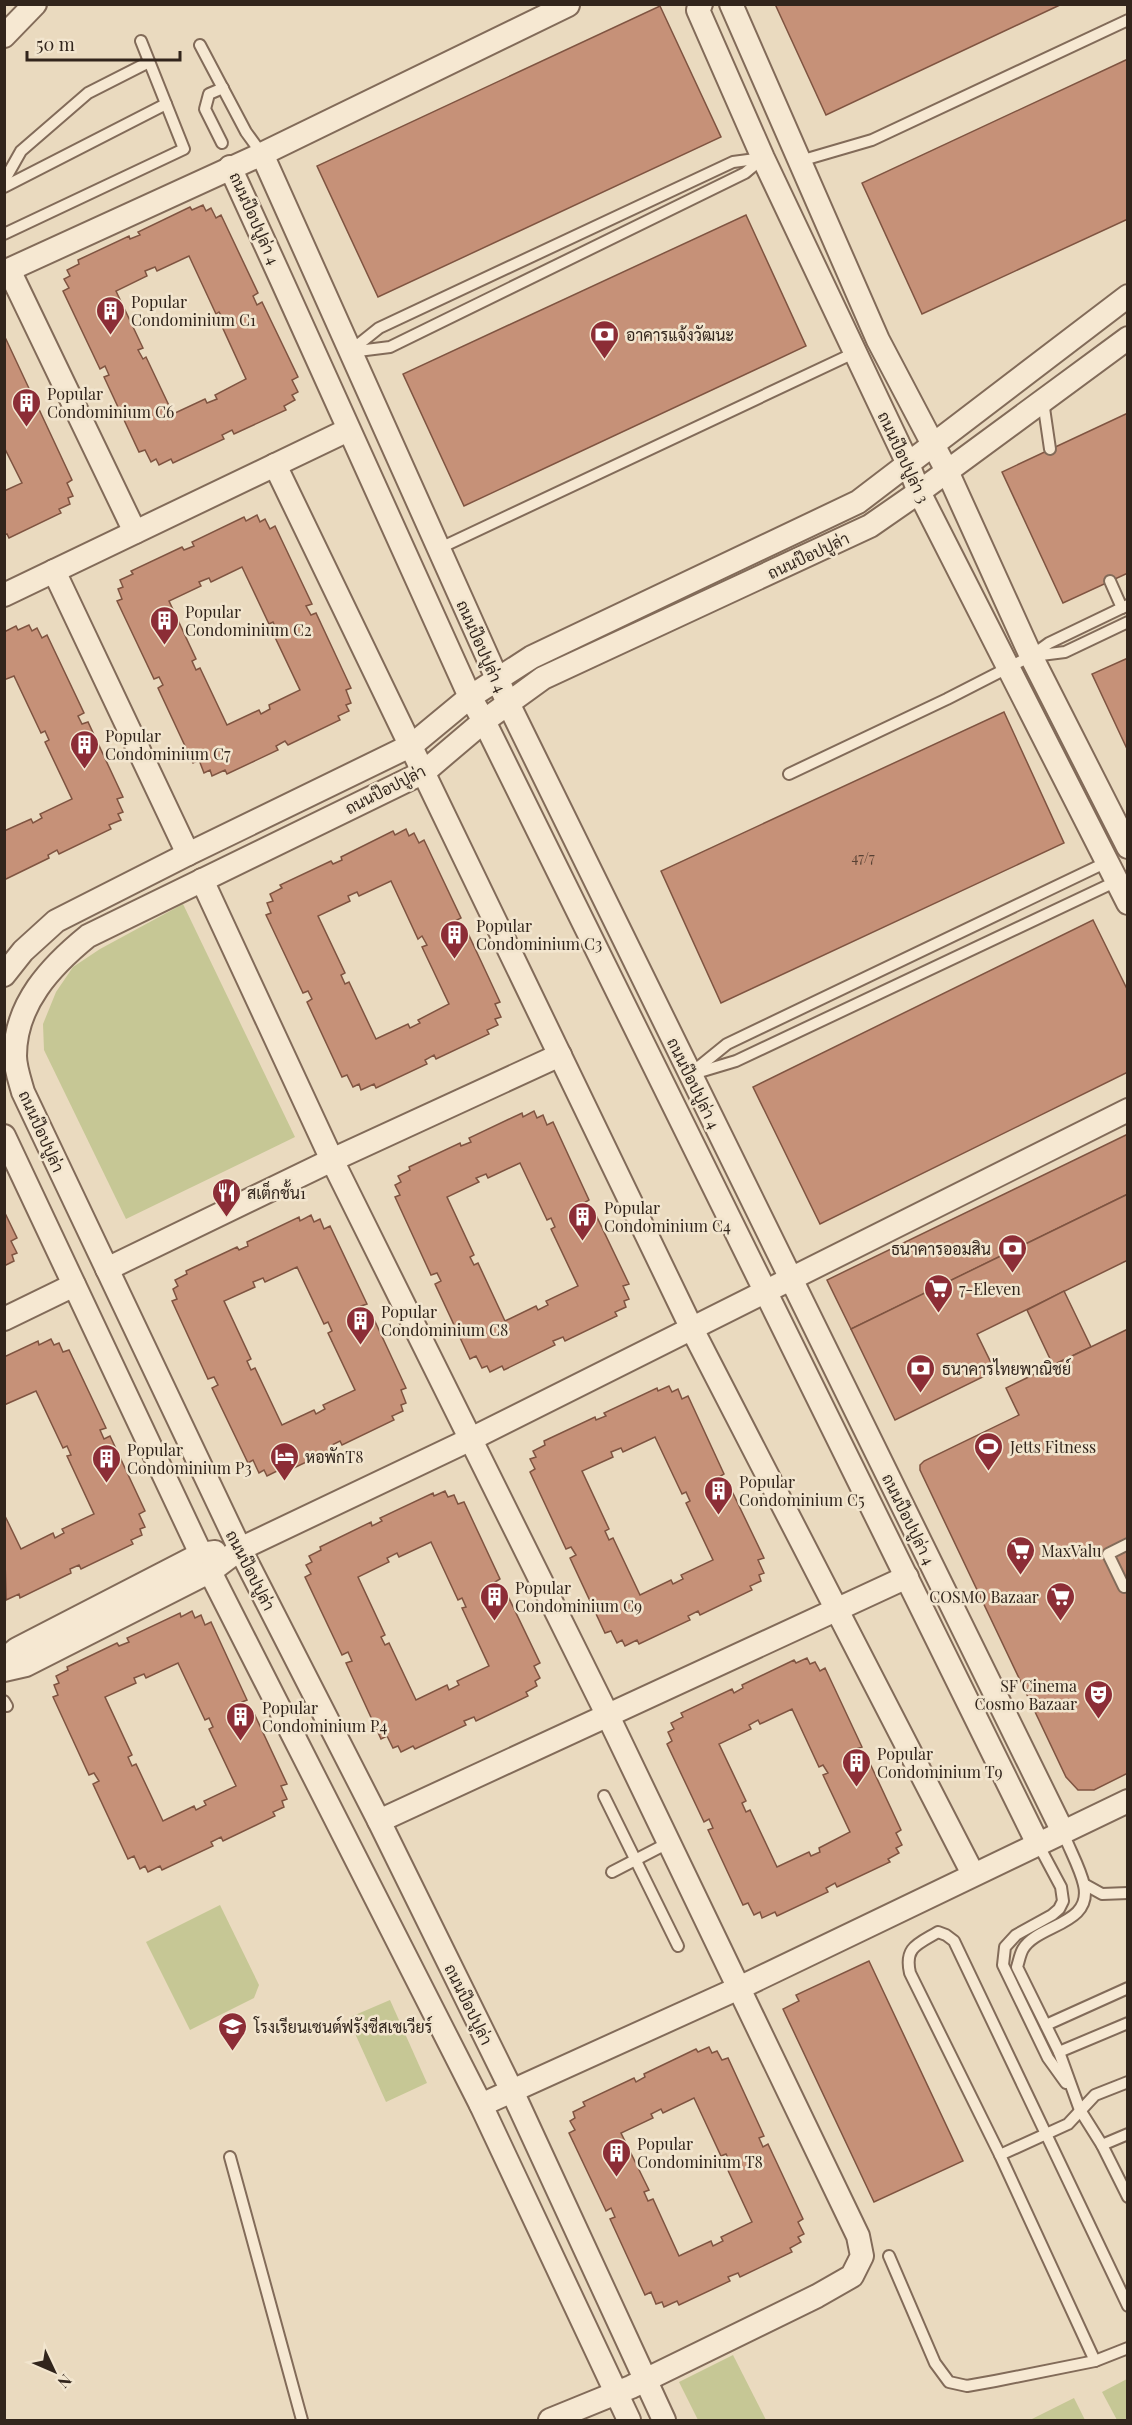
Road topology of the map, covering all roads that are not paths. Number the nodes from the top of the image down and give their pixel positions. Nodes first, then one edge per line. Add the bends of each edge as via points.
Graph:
1 (35, 4) edge
2 (701, 4) edge
3 (731, 4) edge
4 (568, 5) edge
5 (1128, 20) edge
6 (4, 36) edge
7 (141, 41) dead end
8 (200, 45) dead end
9 (149, 62) junction
10 (223, 88) junction
11 (166, 104) junction
12 (222, 143) dead end
13 (262, 154) junction
14 (763, 158) junction
15 (800, 161) junction
16 (230, 167) junction
17 (4, 181) edge
18 (4, 187) edge
19 (4, 234) edge
20 (7, 271) edge
21 (1128, 296) edge
22 (1128, 338) edge
23 (878, 340) junction
24 (349, 352) junction
25 (854, 353) junction
26 (322, 365) junction
27 (1042, 400) junction
28 (348, 430) junction
29 (933, 444) junction
30 (1050, 449) dead end
31 (908, 464) junction
32 (275, 465) junction
33 (947, 471) junction
34 (919, 492) junction
35 (135, 532) junction
36 (438, 549) junction
37 (54, 571) junction
38 (1110, 581) dead end
39 (4, 595) edge
40 (1125, 607) edge
41 (1128, 622) edge
42 (1031, 656) junction
43 (1009, 667) junction
44 (496, 678) junction
45 (470, 697) junction
46 (508, 703) junction
47 (484, 721) junction
48 (412, 745) junction
49 (424, 772) junction
50 (789, 774) dead end
51 (1128, 847) edge
52 (188, 854) junction
53 (1112, 871) junction
54 (202, 880) junction
55 (1128, 903) edge
56 (4, 975) edge
57 (560, 1055) junction
58 (690, 1075) junction
59 (665, 1087) junction
60 (1128, 1110) edge
61 (4, 1136) edge
62 (332, 1160) junction
63 (107, 1269) junction
64 (790, 1278) junction
65 (74, 1286) junction
66 (766, 1292) junction
67 (4, 1319) edge
68 (692, 1329) junction
69 (469, 1440) junction
70 (1128, 1544) edge
71 (240, 1549) junction
72 (206, 1563) junction
73 (907, 1577) junction
74 (1128, 1585) edge
75 (837, 1611) junction
76 (4, 1660) edge
77 (4, 1670) edge
78 (607, 1714) junction
79 (604, 1796) dead end
80 (1128, 1801) edge
81 (379, 1821) junction
82 (1063, 1832) junction
83 (668, 1843) junction
84 (1038, 1844) junction
85 (636, 1859) junction
86 (612, 1872) dead end
87 (973, 1874) junction
88 (1084, 1884) junction
89 (1128, 1893) edge
90 (678, 1946) dead end
91 (739, 1988) junction
92 (1128, 1988) edge
93 (1128, 2022) edge
94 (1046, 2025) junction
95 (1059, 2052) junction
96 (1128, 2082) edge
97 (512, 2091) junction
98 (1073, 2093) junction
99 (481, 2105) junction
100 (1080, 2110) junction
101 (1128, 2134) edge
102 (1046, 2136) junction
103 (1102, 2145) junction
104 (1000, 2156) junction
105 (230, 2157) dead end
106 (1125, 2185) edge
107 (1128, 2196) edge
108 (889, 2256) dead end
109 (1128, 2306) edge
110 (1128, 2348) edge
111 (1095, 2361) junction
112 (645, 2380) junction
113 (616, 2394) junction
114 (302, 2421) edge
115 (550, 2421) edge
116 (629, 2421) edge
117 (664, 2421) edge

1 - 6 street
2 - 14 street, ถนนป๊อปปูล่า 3 via 698,10
3 - 15 street, ถนนป๊อปปูล่า 3
4 - 13 street
5 - 15 lane via 872,140
7 - 9 lane
8 - 10 lane
9 - 11 lane
9 - 17 lane via 88,93 21,151
10 - 12 lane via 209,94 205,109
10 - 13 lane
11 - 18 lane
11 - 19 lane via 184,149
13 - 16 street, ถนนป๊อปปูล่า 4
13 - 24 street, ถนนป๊อปปูล่า 4
14 - 15 street
14 - 24 lane via 733,162 380,328
14 - 24 lane via 745,172 390,346
14 - 25 street, ถนนป๊อปปูล่า 3
15 - 23 street, ถนนป๊อปปูล่า 3
16 - 20 street
16 - 26 street, ถนนป๊อปปูล่า 4
20 - 35 street
21 - 29 street, ถนนป๊อปปูล่า
22 - 27 street, ถนนป๊อปปูล่า
23 - 25 street
23 - 29 street, ถนนป๊อปปูล่า 3
24 - 26 street
24 - 36 street, ถนนป๊อปปูล่า 4
25 - 31 street, ถนนป๊อปปูล่า 3
25 - 36 lane
26 - 28 street, ถนนป๊อปปูล่า 4
27 - 30 lane
27 - 33 street, ถนนป๊อปปูล่า
28 - 32 street
28 - 45 street, ถนนป๊อปปูล่า 4
29 - 31 street, ถนนป๊อปปูล่า
29 - 33 street, ถนนป๊อปปูล่า 3
31 - 34 street, ถนนป๊อปปูล่า 3
31 - 44 street, ถนนป๊อปปูล่า via 858,502 532,657
32 - 35 street
32 - 48 street
33 - 34 street, ถนนป๊อปปูล่า
33 - 42 street, ถนนป๊อปปูล่า 3
34 - 43 street, ถนนป๊อปปูล่า 3
34 - 46 street, ถนนป๊อปปูล่า via 870,526 543,678
35 - 37 street
36 - 44 street, ถนนป๊อปปูล่า 4
37 - 39 street
37 - 52 street
38 - 40 lane
40 - 42 lane via 1049,643
41 - 42 lane via 1065,652
42 - 43 lane
42 - 51 street, ถนนป๊อปปูล่า 3
43 - 50 lane
43 - 53 street, ถนนป๊อปปูล่า 3
44 - 45 street, ถนนป๊อปปูล่า
44 - 46 street, ถนนป๊อปปูล่า 4
45 - 47 street, ถนนป๊อปปูล่า 4
45 - 48 street, ถนนป๊อปปูล่า
46 - 47 street, ถนนป๊อปปูล่า
46 - 58 street, ถนนป๊อปปูล่า 4
47 - 49 street, ถนนป๊อปปูล่า
47 - 59 street, ถนนป๊อปปูล่า 4
48 - 49 street
48 - 52 street, ถนนป๊อปปูล่า
49 - 54 street, ถนนป๊อปปูล่า
49 - 57 street
52 - 56 street, ถนนป๊อปปูล่า via 56,921
53 - 55 street, ถนนป๊อปปูล่า 3
53 - 58 lane via 736,1061
53 - 58 lane via 727,1044
54 - 62 street
54 - 63 street, ถนนป๊อปปูล่า via 88,936 62,957 30,998 18,1035 15,1057 23,1092
57 - 62 street
57 - 68 street
58 - 59 street
58 - 64 street, ถนนป๊อปปูล่า 4
59 - 66 street, ถนนป๊อปปูล่า 4
60 - 64 street
61 - 65 street, ถนนป๊อปปูล่า
62 - 63 street
62 - 69 street
63 - 71 street, ถนนป๊อปปูล่า
64 - 66 street
64 - 82 street, ถนนป๊อปปูล่า 4
65 - 67 street
65 - 72 street, ถนนป๊อปปูล่า
66 - 68 street
66 - 73 street, ถนนป๊อปปูล่า 4
68 - 69 street
68 - 75 street
69 - 71 street
69 - 78 street
70 - 74 lane via 1108,1554 1124,1587
71 - 72 street
71 - 81 street, ถนนป๊อปปูล่า
72 - 76 street via 17,1650
72 - 77 street via 26,1665
72 - 99 street, ถนนป๊อปปูล่า
73 - 75 street
73 - 84 street, ถนนป๊อปปูล่า 4
75 - 78 street
75 - 87 street
78 - 81 street
78 - 83 street
79 - 85 lane
80 - 82 street
81 - 97 street, ถนนป๊อปปูล่า
82 - 84 street
82 - 88 lane
83 - 85 lane
83 - 91 street
84 - 87 street
84 - 98 lane via 1061,1887 1063,1901 1052,1915 1016,1935 1005,1947 1003,1965 1048,2058
85 - 86 lane
85 - 90 lane
87 - 91 street
88 - 89 lane via 1102,1894
88 - 94 lane via 1081,1907 1067,1922 1038,1936 1024,1948 1017,1967
91 - 97 street
91 - 112 street via 858,2236 862,2256 852,2276
92 - 94 lane
93 - 95 lane
94 - 95 lane
95 - 98 lane
96 - 100 lane via 1095,2095
97 - 99 street
97 - 112 street, ถนนป๊อปปูล่า
98 - 100 lane
99 - 113 street, ถนนป๊อปปูล่า
100 - 102 lane via 1068,2124
100 - 103 lane
101 - 103 lane
102 - 104 lane
102 - 104 lane via 954,1941 938,1932 910,1952 910,1973
102 - 109 lane
103 - 106 lane
104 - 111 lane
105 - 114 lane
106 - 107 lane
108 - 111 lane via 935,2363 949,2382 967,2386
110 - 111 lane
112 - 113 street
112 - 117 street, ถนนป๊อปปูล่า
113 - 115 street
113 - 116 street, ถนนป๊อปปูล่า

